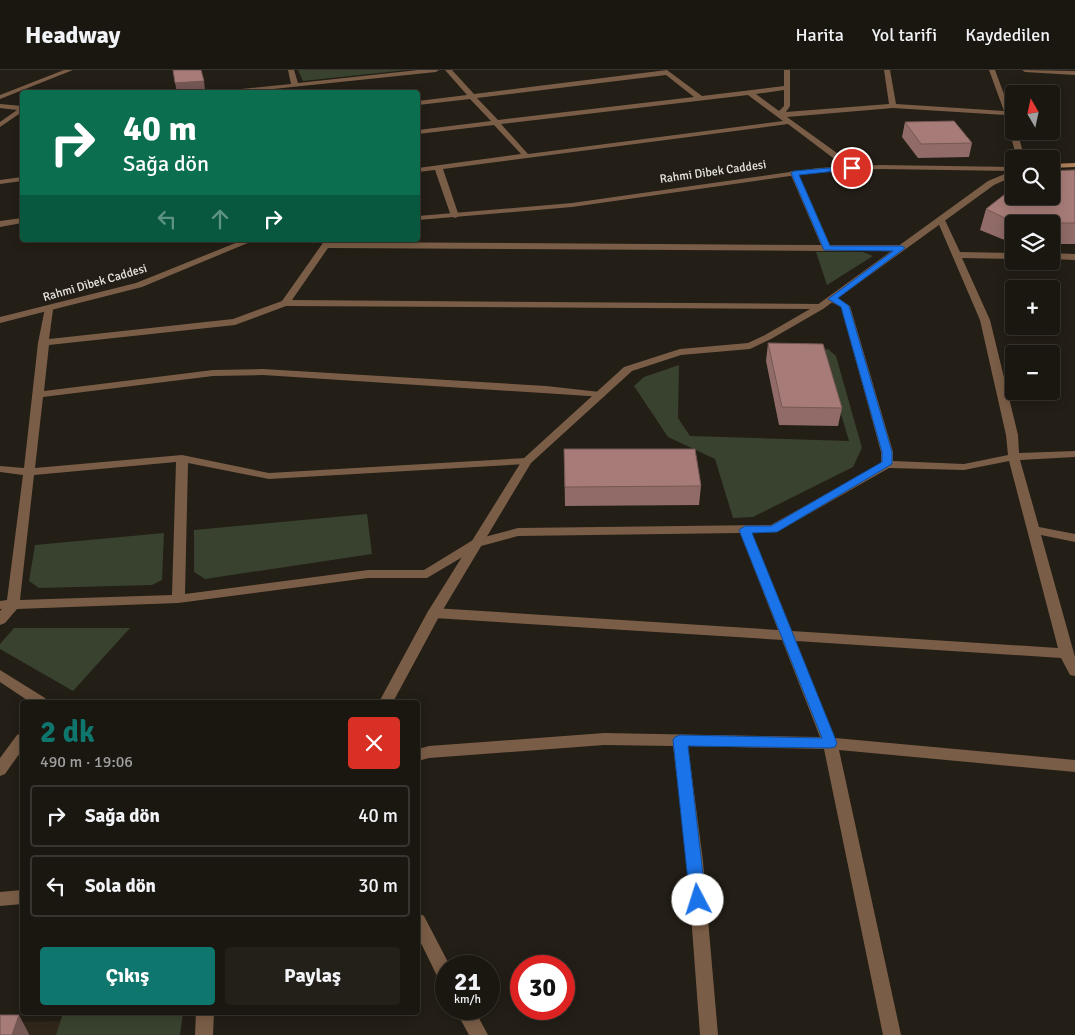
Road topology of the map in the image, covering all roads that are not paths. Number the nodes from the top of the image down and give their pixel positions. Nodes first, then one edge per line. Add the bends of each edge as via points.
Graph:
1 (70, 70) edge
2 (291, 70) edge
3 (436, 70) edge
4 (448, 70) edge
5 (787, 70) edge
6 (888, 70) edge
7 (992, 70) edge
8 (1026, 70) edge
9 (424, 71) edge
10 (665, 72) edge
11 (1075, 74) edge
12 (296, 86) junction
13 (787, 88) junction
14 (253, 90) edge
15 (748, 92) junction
16 (471, 96) junction
17 (0, 97) edge
18 (700, 98) junction
19 (420, 102) edge
20 (1005, 104) edge
21 (0, 106) edge
22 (893, 106) junction
23 (20, 108) edge
24 (20, 110) edge
25 (1005, 112) edge
26 (780, 115) junction
27 (789, 122) junction
28 (495, 123) junction
29 (0, 125) edge
30 (420, 132) edge
31 (526, 156) junction
32 (1075, 165) edge
33 (1060, 166) edge
34 (438, 167) junction
35 (852, 168) junction
36 (1005, 169) edge
37 (420, 170) edge
38 (1060, 172) edge
39 (794, 173) junction
40 (1075, 173) edge
41 (1005, 177) edge
42 (20, 179) edge
43 (0, 182) edge
44 (455, 216) junction
45 (420, 218) edge
46 (941, 220) junction
47 (20, 221) edge
48 (0, 224) edge
49 (243, 242) edge
50 (328, 243) edge
51 (827, 248) junction
52 (902, 248) junction
53 (956, 255) junction
54 (1005, 256) edge
55 (1060, 256) edge
56 (1075, 257) edge
57 (832, 299) junction
58 (285, 303) junction
59 (820, 307) junction
60 (48, 310) junction
61 (0, 320) edge
62 (43, 343) junction
63 (37, 395) junction
64 (600, 395) junction
65 (1075, 454) edge
66 (1014, 457) junction
67 (182, 458) junction
68 (527, 461) junction
69 (887, 464) junction
70 (0, 469) edge
71 (27, 472) junction
72 (745, 530) junction
73 (1033, 530) junction
74 (1075, 538) edge
75 (477, 542) junction
76 (178, 599) junction
77 (6, 605) edge
78 (434, 613) junction
79 (0, 620) edge
80 (787, 636) junction
81 (1066, 653) junction
82 (1075, 671) edge
83 (0, 675) edge
84 (37, 700) edge
85 (387, 700) edge
86 (680, 740) junction
87 (20, 742) edge
88 (830, 743) junction
89 (420, 755) edge
90 (1075, 766) edge
91 (0, 770) edge
92 (20, 897) edge
93 (0, 899) edge
94 (420, 925) edge
95 (435, 955) edge
96 (205, 1015) edge
97 (470, 1020) edge
98 (204, 1035) edge
99 (479, 1035) edge
100 (709, 1035) edge
101 (892, 1035) edge

1 - 17 street
2 - 12 street
3 - 9 street
4 - 16 street
5 - 13 street
6 - 22 street
7 - 20 street
8 - 11 street
9 - 12 street
10 - 16 street
10 - 18 street
12 - 14 street
13 - 15 street
13 - 26 street via 787,106
15 - 18 street
15 - 26 street
16 - 19 street
16 - 28 street
18 - 28 street
21 - 23 street
22 - 25 street
22 - 26 street
24 - 29 street
26 - 27 street
27 - 31 street
27 - 35 street
28 - 30 street
28 - 31 street
31 - 34 street
32 - 33 main road
34 - 37 street
34 - 44 street
35 - 36 street, Rahmi Dibek Caddesi
35 - 39 street, Rahmi Dibek Caddesi
38 - 40 main road
39 - 44 street, Rahmi Dibek Caddesi via 626,198
39 - 51 street
41 - 46 street via 991,183
42 - 43 street
44 - 45 street, Rahmi Dibek Caddesi
46 - 52 street
46 - 53 street
47 - 48 street
49 - 60 street, Rahmi Dibek Caddesi via 139,285
50 - 51 street
50 - 58 street
51 - 52 street
52 - 57 street
53 - 54 street
53 - 66 street via 985,320 1012,435
55 - 56 street
57 - 59 street
57 - 69 street via 845,306 887,452
58 - 59 street
58 - 62 street via 235,322
59 - 64 street via 750,346 680,352 628,369
60 - 61 street, Rahmi Dibek Caddesi
60 - 62 street
62 - 63 street
63 - 64 street via 213,373 263,372
63 - 71 street
64 - 68 street
65 - 66 street
66 - 69 street via 964,468
66 - 73 street
67 - 68 street via 269,476
67 - 71 street
67 - 76 street
68 - 75 street
69 - 72 street via 773,529
70 - 71 street
71 - 77 street
72 - 75 street via 518,532
72 - 80 street
73 - 74 street
73 - 81 street
75 - 76 street via 427,574 368,574
75 - 78 street
76 - 77 street
77 - 79 street
78 - 80 street
78 - 85 street
80 - 81 street
80 - 88 street
81 - 82 street
83 - 84 street
86 - 88 street
86 - 89 street via 604,739
86 - 100 street via 695,861
87 - 91 street
88 - 90 street
88 - 101 street
92 - 93 street
94 - 95 street
96 - 98 street
97 - 99 street

